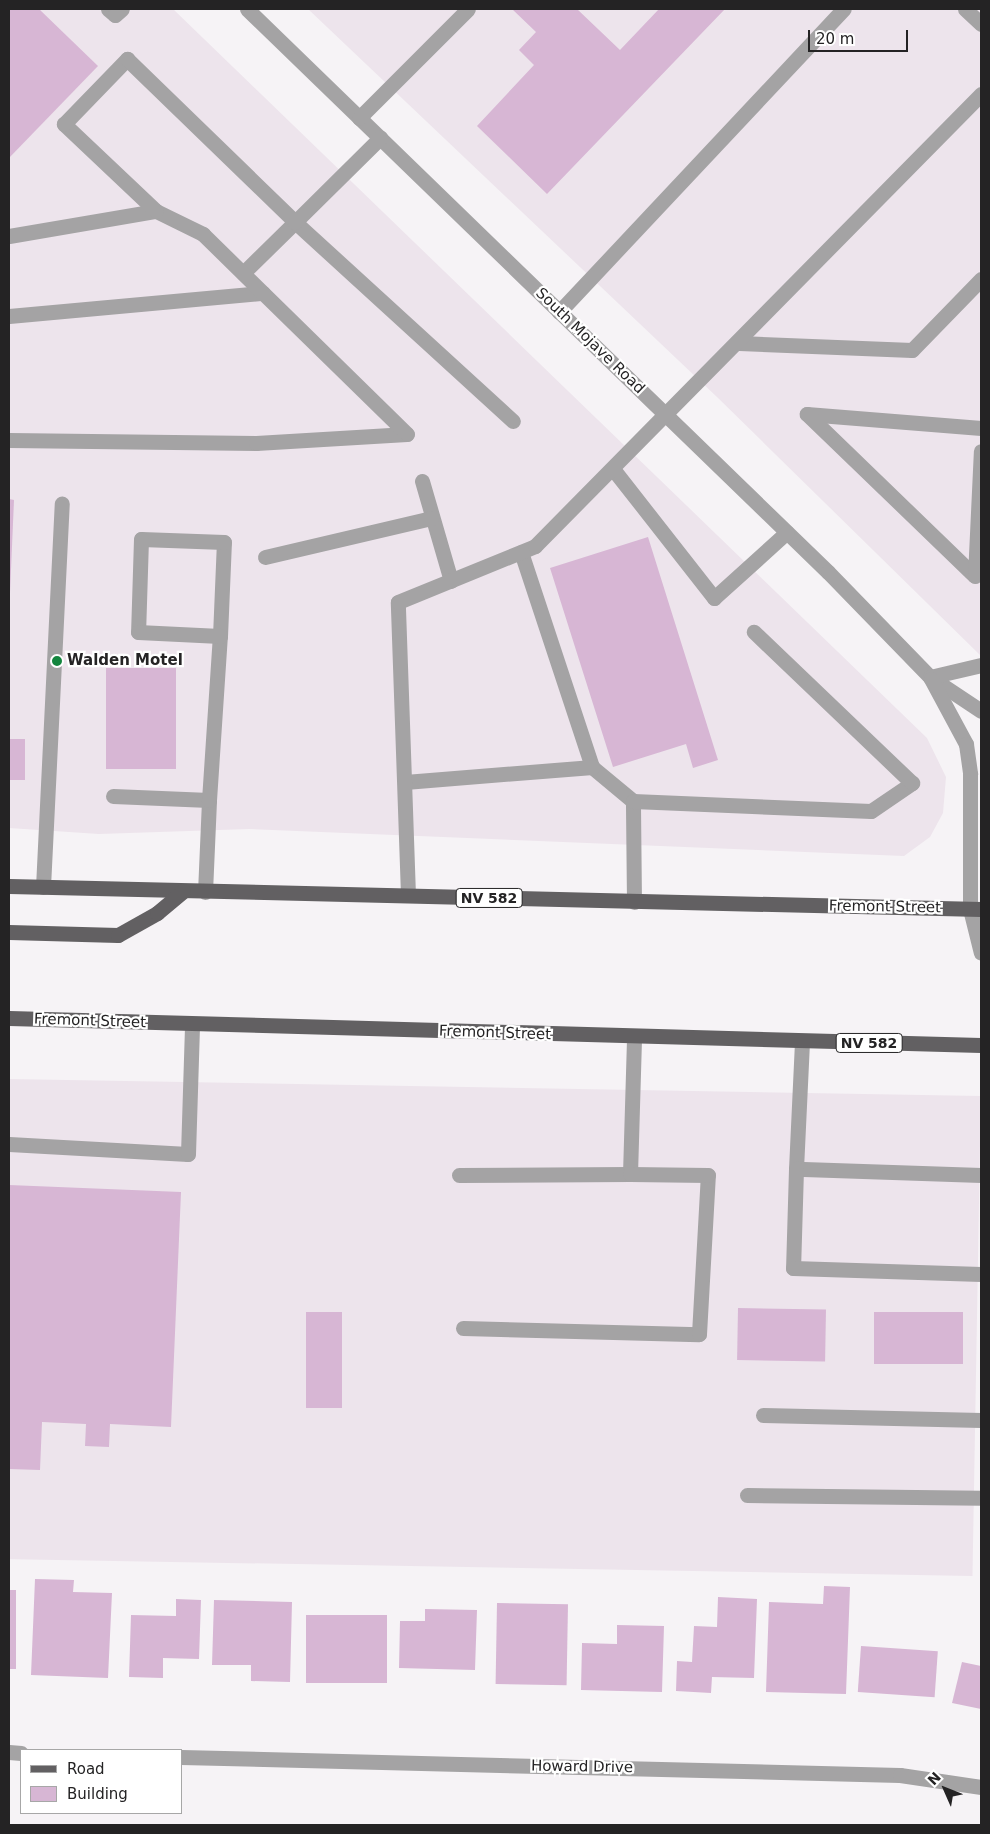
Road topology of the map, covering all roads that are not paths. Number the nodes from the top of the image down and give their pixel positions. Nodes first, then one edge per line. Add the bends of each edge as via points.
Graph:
1 (108, 9) edge
2 (122, 9) edge
3 (247, 9) edge
4 (468, 9) edge
5 (844, 9) edge
6 (965, 9) edge
7 (981, 24) edge
8 (981, 94) edge
9 (359, 118) junction
10 (380, 138) junction
11 (156, 211) junction
12 (295, 222) junction
13 (9, 236) edge
14 (243, 273) junction
15 (981, 279) edge
16 (263, 292) junction
17 (560, 312) junction
18 (9, 316) edge
19 (739, 342) junction
20 (667, 416) junction
21 (512, 422) dead end
22 (981, 428) edge
23 (9, 440) edge
24 (981, 451) edge
25 (613, 469) junction
26 (422, 481) dead end
27 (62, 503) dead end
28 (431, 518) junction
29 (787, 532) junction
30 (521, 552) junction
31 (264, 556) dead end
32 (451, 581) junction
33 (754, 632) dead end
34 (220, 636) junction
35 (981, 665) edge
36 (930, 677) junction
37 (981, 711) edge
38 (592, 767) junction
39 (405, 782) junction
40 (113, 796) dead end
41 (209, 800) junction
42 (633, 801) junction
43 (9, 886) edge
44 (43, 887) junction
45 (183, 891) junction
46 (205, 892) junction
47 (408, 895) junction
48 (634, 902) junction
49 (975, 909) edge
50 (9, 932) edge
51 (981, 953) edge
52 (9, 1018) edge
53 (192, 1025) junction
54 (634, 1036) junction
55 (802, 1041) junction
56 (981, 1045) edge
57 (9, 1144) edge
58 (796, 1169) junction
59 (630, 1174) junction
60 (459, 1175) dead end
61 (981, 1175) edge
62 (981, 1274) edge
63 (463, 1328) dead end
64 (763, 1415) dead end
65 (981, 1420) edge
66 (747, 1495) dead end
67 (981, 1498) edge
68 (182, 1757) edge
69 (981, 1787) edge

1 - 2 street via 115,16
3 - 9 street, South Mojave Road
4 - 9 street
5 - 17 street
6 - 7 street
8 - 19 street
9 - 10 street, South Mojave Road
10 - 12 street
10 - 17 street, South Mojave Road
11 - 12 street via 64,124 127,59
11 - 13 street
11 - 14 street via 203,234
12 - 14 street
12 - 21 street
14 - 16 street
15 - 19 street via 912,350
16 - 18 street
16 - 23 street via 408,434 256,443
17 - 20 street, South Mojave Road
19 - 20 street
20 - 25 street
20 - 29 street, South Mojave Road
22 - 24 street via 807,414 976,576
25 - 29 street via 714,598
25 - 30 street via 536,546
26 - 28 street
27 - 44 street
28 - 31 street
28 - 32 street
29 - 36 street, South Mojave Road
30 - 32 street
30 - 38 street
32 - 39 street via 398,602
33 - 42 street via 912,783 871,811
34 - 34 street via 224,542 141,538 138,632
34 - 41 street
35 - 36 street
36 - 37 street, South Mojave Road
36 - 49 street, South Mojave Road via 966,744
38 - 39 street
38 - 42 street
39 - 47 street
40 - 41 street
41 - 46 street
42 - 48 street
43 - 44 main road, Fremont Street / NV 582
44 - 45 main road, Fremont Street / NV 582
45 - 46 main road, Fremont Street / NV 582
45 - 50 main road via 158,912 118,935
46 - 47 main road, Fremont Street / NV 582
47 - 48 main road, Fremont Street / NV 582
48 - 49 main road, Fremont Street / NV 582
49 - 51 street, South Mojave Road
52 - 53 main road, Fremont Street / NV 582
53 - 54 main road, Fremont Street / NV 582
53 - 57 street via 188,1154
54 - 55 main road, Fremont Street / NV 582
54 - 59 street
55 - 56 main road, Fremont Street / NV 582
55 - 58 street
58 - 61 street
58 - 62 street via 793,1268
59 - 60 street
59 - 63 street via 708,1175 699,1334
64 - 65 street
66 - 67 street
68 - 69 street, Howard Drive via 900,1775

